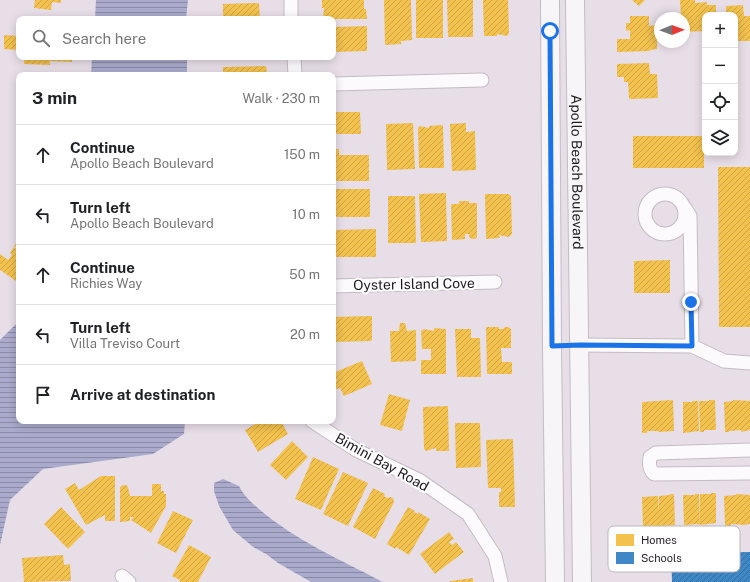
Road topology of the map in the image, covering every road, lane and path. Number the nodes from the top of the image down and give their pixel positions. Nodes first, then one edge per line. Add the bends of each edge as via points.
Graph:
1 (291, 0) edge
2 (550, 0) edge
3 (575, 0) edge
4 (291, 16) edge
5 (294, 60) edge
6 (295, 72) edge
7 (482, 80) dead end
8 (336, 84) edge
9 (684, 208) dead end
10 (495, 282) dead end
11 (336, 286) edge
12 (580, 345) junction
13 (552, 346) junction
14 (692, 346) junction
15 (750, 363) edge
16 (317, 424) edge
17 (750, 450) edge
18 (750, 473) edge
19 (501, 582) edge
20 (555, 582) edge
21 (582, 582) edge

1 - 4 street
2 - 13 main road, Apollo Beach Boulevard
3 - 12 main road, Apollo Beach Boulevard
5 - 6 street
7 - 8 street
9 - 14 street via 690,216
10 - 11 street, Oyster Island Cove
12 - 13 main road
12 - 14 street
12 - 21 main road, Apollo Beach Boulevard
13 - 20 main road, Apollo Beach Boulevard
14 - 15 street via 724,360
16 - 19 street, Bimini Bay Road via 356,450 420,480 468,514 495,556
17 - 18 street via 656,453 650,457 649,464 654,474

